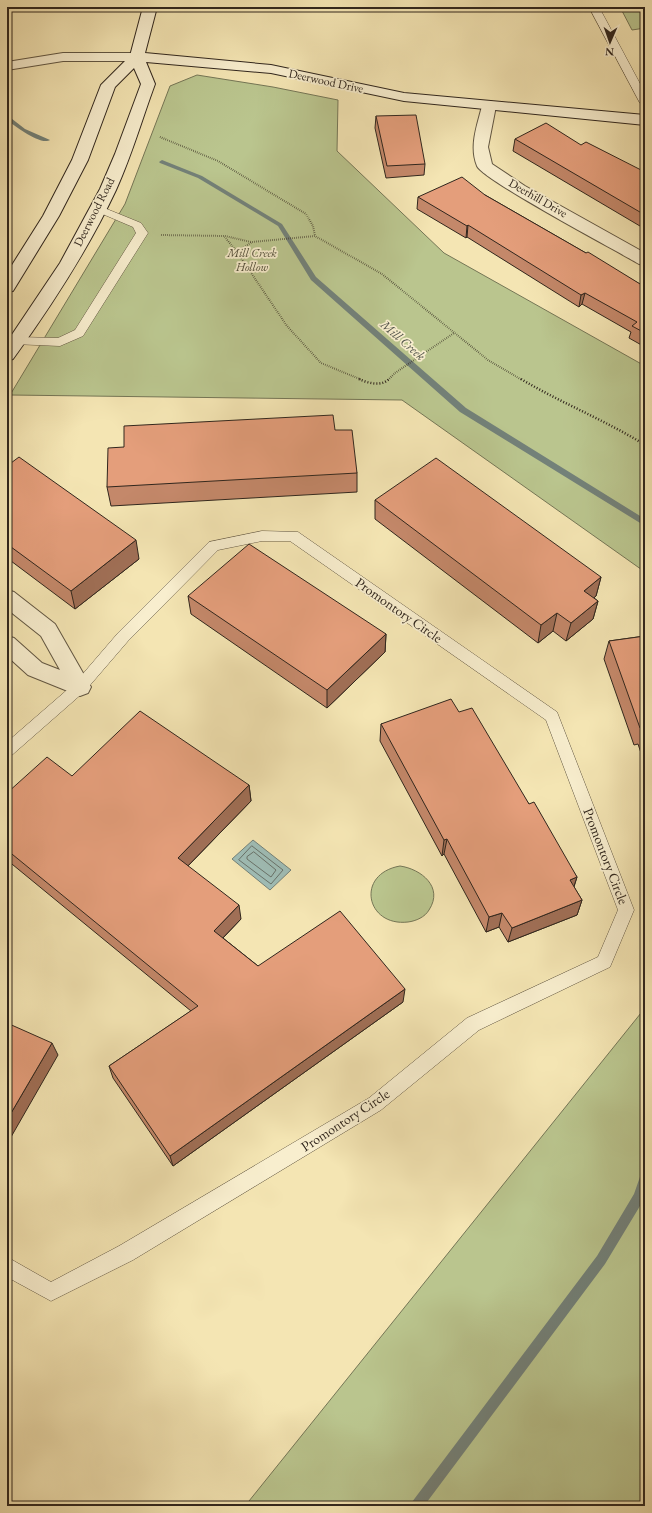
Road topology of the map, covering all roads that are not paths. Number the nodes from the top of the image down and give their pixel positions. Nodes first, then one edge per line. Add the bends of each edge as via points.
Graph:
1 (150, 7) edge
2 (594, 7) edge
3 (137, 57) junction
4 (7, 66) edge
5 (645, 103) edge
6 (489, 106) junction
7 (645, 120) edge
8 (98, 208) junction
9 (645, 260) edge
10 (7, 287) edge
11 (17, 342) junction
12 (7, 355) edge
13 (7, 598) edge
14 (7, 644) edge
15 (80, 687) junction
16 (7, 751) edge
17 (7, 1266) edge

1 - 3 street
2 - 5 lane
3 - 4 street, Deerwood Drive via 63,57
3 - 6 street, Deerwood Drive via 271,70 404,96
3 - 8 street, Deerwood Road via 148,84 119,164
3 - 10 street via 108,85 80,160 51,216
6 - 7 street, Deerwood Drive
6 - 9 street, Deerhill Drive via 480,147 486,166 519,189
8 - 11 street, Deerwood Road via 65,267
8 - 11 lane via 137,225 142,233 79,333 60,342
11 - 12 street, Deerwood Road
13 - 15 street via 48,630
14 - 15 street via 35,669
15 - 16 lane, Promontory Circle
15 - 17 lane, Promontory Circle via 123,637 214,546 262,536 293,536 552,716 626,910 604,962 473,1024 375,1104 126,1253 51,1292

